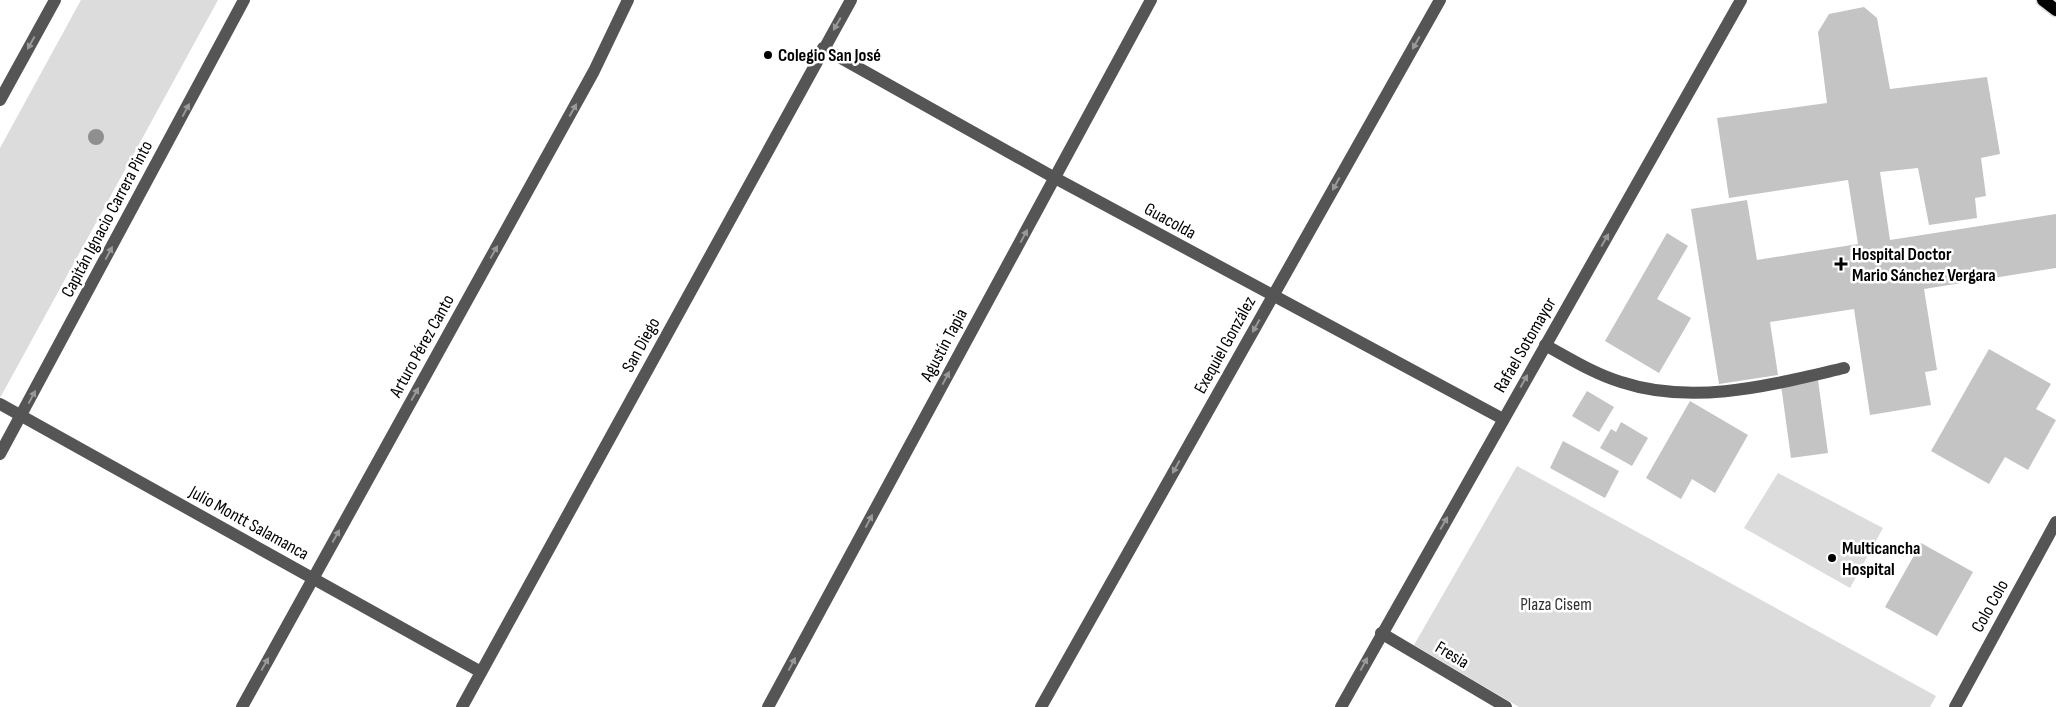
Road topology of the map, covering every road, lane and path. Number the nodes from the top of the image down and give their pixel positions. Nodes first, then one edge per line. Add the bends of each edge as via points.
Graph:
1 (55, 0) edge
2 (244, 0) edge
3 (628, 0) edge
4 (851, 0) edge
5 (1151, 0) edge
6 (1440, 0) edge
7 (1741, 0) edge
8 (2043, 0) edge
9 (2056, 10) edge
10 (823, 48) junction
11 (0, 100) edge
12 (1055, 178) junction
13 (1273, 297) junction
14 (1545, 346) junction
15 (1844, 368) dead end
16 (0, 404) edge
17 (22, 417) junction
18 (1503, 419) junction
19 (0, 454) edge
20 (2056, 522) edge
21 (313, 578) junction
22 (1381, 633) junction
23 (481, 672) junction
24 (242, 707) edge
25 (462, 707) edge
26 (768, 707) edge
27 (1041, 707) edge
28 (1341, 707) edge
29 (1506, 707) edge
30 (1955, 707) edge

1 -> 11 street
17 -> 2 street, Capitán Ignacio Carrera Pinto
21 -> 3 street, Arturo Pérez Canto via 594,71
4 -> 10 street, San Diego
5 - 12 street, Agustín Tapia
6 -> 13 street, Exequiel González
14 -> 7 street, Rafael Sotomayor
8 - 9 main road
10 - 12 street, Guacolda
10 - 23 street, San Diego
12 - 13 street, Guacolda
26 -> 12 street, Agustín Tapia
13 - 18 street, Guacolda
13 -> 27 street, Exequiel González
14 - 15 street via 1620,382 1666,392 1735,391
18 -> 14 street, Rafael Sotomayor
16 - 17 street, Julio Montt Salamanca
17 - 19 street, Capitán Ignacio Carrera Pinto
17 - 21 street, Julio Montt Salamanca
22 -> 18 street, Rafael Sotomayor
20 - 30 street, Colo Colo
21 - 23 street, Julio Montt Salamanca
24 -> 21 street, Arturo Pérez Canto
28 -> 22 street, Rafael Sotomayor
22 - 29 street, Fresia
23 - 25 street, San Diego

